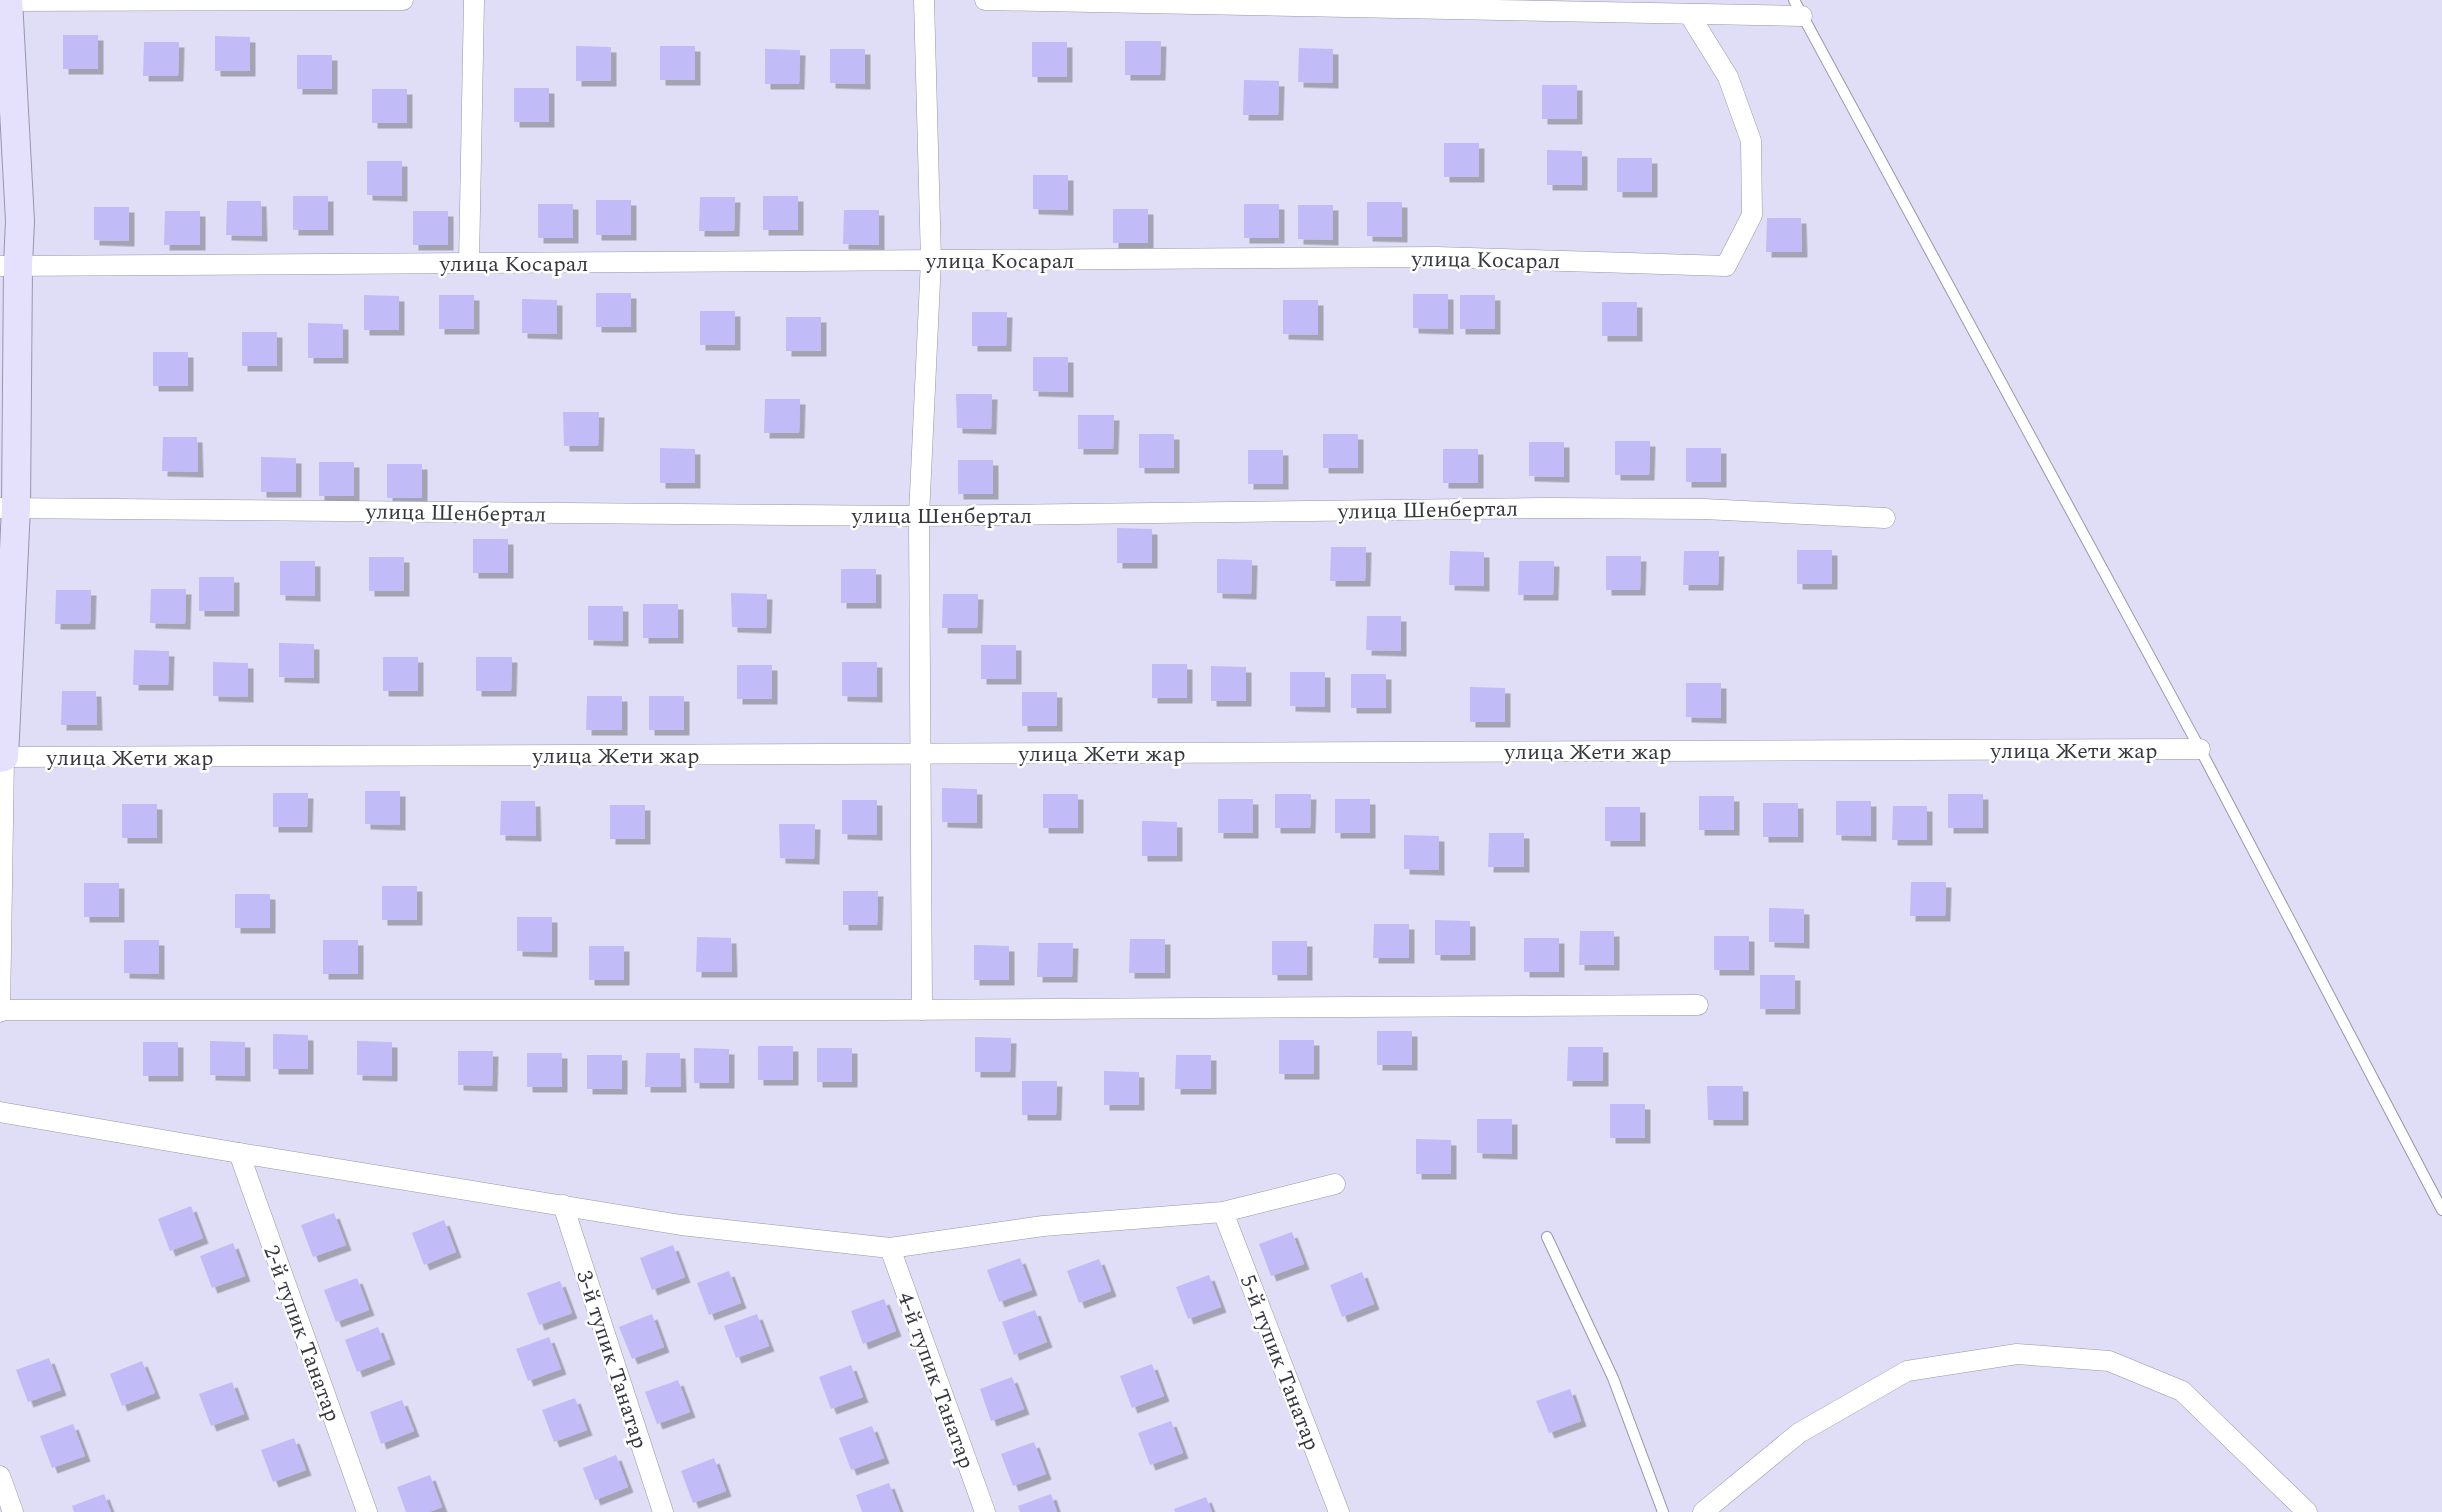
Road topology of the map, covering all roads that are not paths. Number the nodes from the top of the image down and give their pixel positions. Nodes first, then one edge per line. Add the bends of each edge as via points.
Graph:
1 (402, 0) edge
2 (474, 0) edge
3 (924, 0) edge
4 (984, 0) edge
5 (5, 1) edge
6 (1798, 8) edge
7 (1689, 14) junction
8 (931, 260) junction
9 (469, 263) junction
10 (9, 266) edge
11 (8, 508) edge
12 (919, 516) junction
13 (1885, 518) dead end
14 (2200, 750) junction
15 (920, 753) junction
16 (2, 758) edge
17 (1698, 1005) dead end
18 (922, 1010) junction
19 (0, 1011) edge
20 (0, 1112) edge
21 (239, 1154) junction
22 (1335, 1184) dead end
23 (563, 1205) junction
24 (2442, 1210) edge
25 (1223, 1212) junction
26 (1547, 1237) dead end
27 (890, 1248) junction
28 (0, 1476) edge
29 (13, 1512) edge
30 (367, 1512) edge
31 (663, 1512) edge
32 (985, 1512) edge
33 (1339, 1512) edge
34 (1663, 1512) edge
35 (1703, 1512) edge
36 (2307, 1512) edge

1 - 5 street
2 - 9 street
3 - 8 street
4 - 7 street
5 - 10 street via 20,221
6 - 7 street
6 - 14 lane
7 - 8 street, улица Косарал via 1728,76 1751,141 1752,215 1726,266 1437,257
8 - 9 street, улица Косарал
8 - 12 street
9 - 10 street, улица Косарал
10 - 11 street
11 - 12 street, улица Шенбертал
11 - 16 street
12 - 13 street, улица Шенбертал via 1547,508 1704,509
12 - 15 street
14 - 15 street, улица Жети жар
14 - 24 lane
15 - 16 street, улица Жети жар
15 - 18 street
16 - 19 street
17 - 18 street
18 - 19 street
20 - 21 street
21 - 23 street
21 - 30 street, 2-й тупик Танатар
22 - 25 street
23 - 27 street via 681,1225
23 - 31 street, 3-й тупик Танатар
25 - 27 street via 1043,1226
25 - 33 street, 5-й тупик Танатар
26 - 34 lane via 1613,1378
27 - 32 street, 4-й тупик Танатар
28 - 29 street
35 - 36 street via 1799,1433 1907,1371 2017,1354 2109,1361 2182,1391

